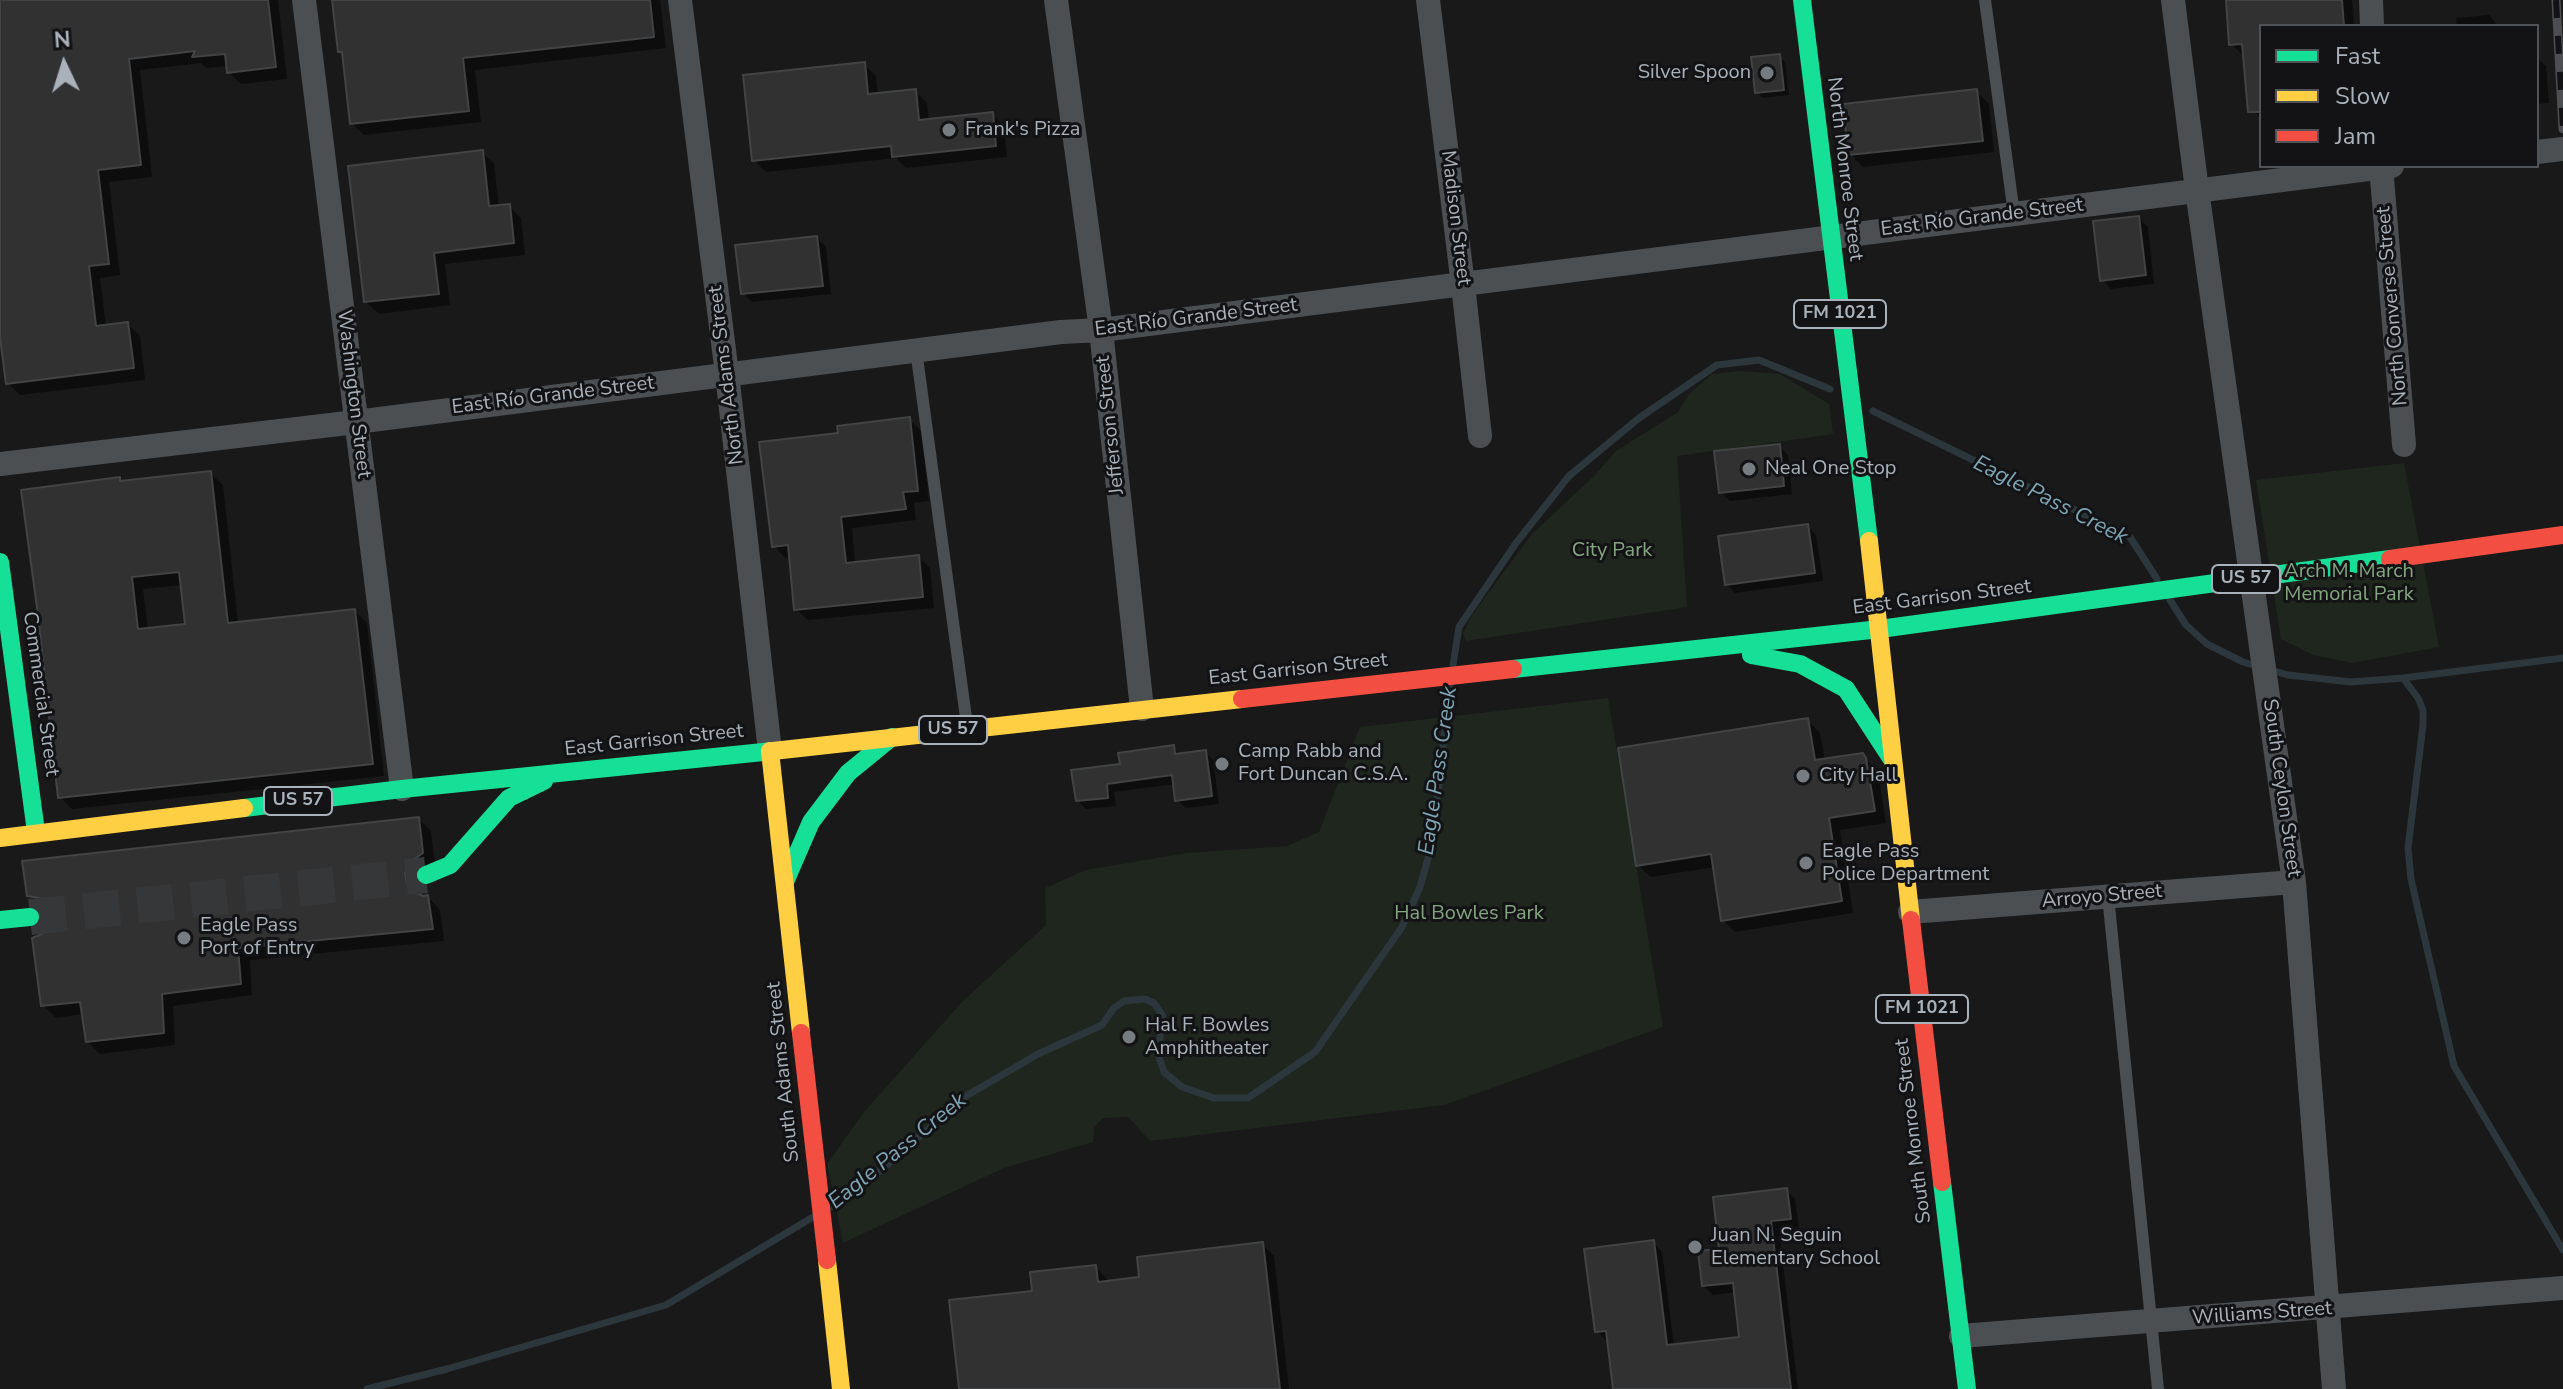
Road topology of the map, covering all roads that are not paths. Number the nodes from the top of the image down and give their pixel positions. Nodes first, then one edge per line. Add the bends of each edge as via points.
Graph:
1 (304, 0) edge
2 (680, 0) edge
3 (1056, 0) edge
4 (1428, 0) edge
5 (1802, 0) edge
6 (1985, 0) edge
7 (2173, 0) edge
8 (2371, 0) edge
9 (2372, 24) edge
10 (2563, 149) edge
11 (2539, 152) edge
12 (2366, 168) edge
13 (2381, 168) edge
14 (2197, 190) junction
15 (2014, 214) junction
16 (1831, 237) junction
17 (1463, 285) junction
18 (1101, 330) junction
19 (916, 350) junction
20 (727, 374) junction
21 (356, 422) junction
22 (1480, 436) dead end
23 (2404, 445) dead end
24 (0, 464) edge
25 (2563, 535) edge
26 (0, 562) edge
27 (1880, 629) junction
28 (1710, 647) junction
29 (1142, 709) junction
30 (967, 728) junction
31 (892, 737) junction
32 (770, 751) junction
33 (1894, 764) junction
34 (560, 774) junction
35 (402, 789) junction
36 (36, 832) junction
37 (0, 838) edge
38 (426, 875) tunnel mouth
39 (785, 882) junction
40 (2294, 882) junction
41 (2108, 896) junction
42 (1910, 912) junction
43 (30, 917) tunnel mouth
44 (0, 920) edge
45 (2563, 1288) edge
46 (2327, 1309) junction
47 (2151, 1322) junction
48 (1961, 1336) junction
49 (841, 1389) edge
50 (1967, 1389) edge
51 (2158, 1389) edge
52 (2334, 1389) edge

1 - 21 street, Washington Street
2 - 20 street, North Adams Street
3 - 18 street, Jefferson Street
4 - 17 street, Madison Street
5 - 16 main road, North Monroe Street / FM 1021
6 - 15 lane
7 - 14 street, South Ceylon Street
8 - 9 street
10 - 11 street
12 - 14 street, East Río Grande Street
13 - 23 street, North Converse Street
14 - 15 street, East Río Grande Street
14 - 40 street, South Ceylon Street
15 - 16 street, East Río Grande Street
16 - 17 street, East Río Grande Street
16 - 27 main road, North Monroe Street / FM 1021
17 - 18 street, East Río Grande Street
17 - 22 street, Madison Street
18 - 19 street, East Río Grande Street
18 - 29 street, Jefferson Street
19 - 20 street, East Río Grande Street
19 - 30 lane
20 - 21 street, East Río Grande Street
20 - 32 street, North Adams Street
21 - 24 street, East Río Grande Street
21 - 35 street, Washington Street
25 - 27 main road, East Garrison Street / US 57
26 - 36 main road, Commercial Street
27 - 28 main road, East Garrison Street / US 57
27 - 33 main road, South Monroe Street / FM 1021
28 - 29 main road, East Garrison Street / US 57
28 - 33 main road via 1800,664 1846,689
29 - 30 main road, East Garrison Street / US 57
30 - 31 main road, East Garrison Street / US 57
31 - 32 main road, East Garrison Street / US 57
31 - 39 main road via 848,773 811,822
32 - 34 main road, East Garrison Street / US 57
32 - 39 main road, South Adams Street
33 - 42 main road, South Monroe Street / FM 1021
34 - 35 main road, East Garrison Street / US 57
34 - 38 main road, US 57 via 509,798 450,865
35 - 36 main road, East Garrison Street / US 57
36 - 37 main road, US 57
39 - 49 main road, South Adams Street
40 - 41 street, Arroyo Street
40 - 46 street, South Ceylon Street
41 - 42 street, Arroyo Street
41 - 47 lane
42 - 48 main road, South Monroe Street / FM 1021
43 - 44 main road
45 - 46 street, Williams Street
46 - 47 street, Williams Street
46 - 52 street, South Ceylon Street
47 - 48 street, Williams Street
47 - 51 lane
48 - 50 main road, South Monroe Street / FM 1021

